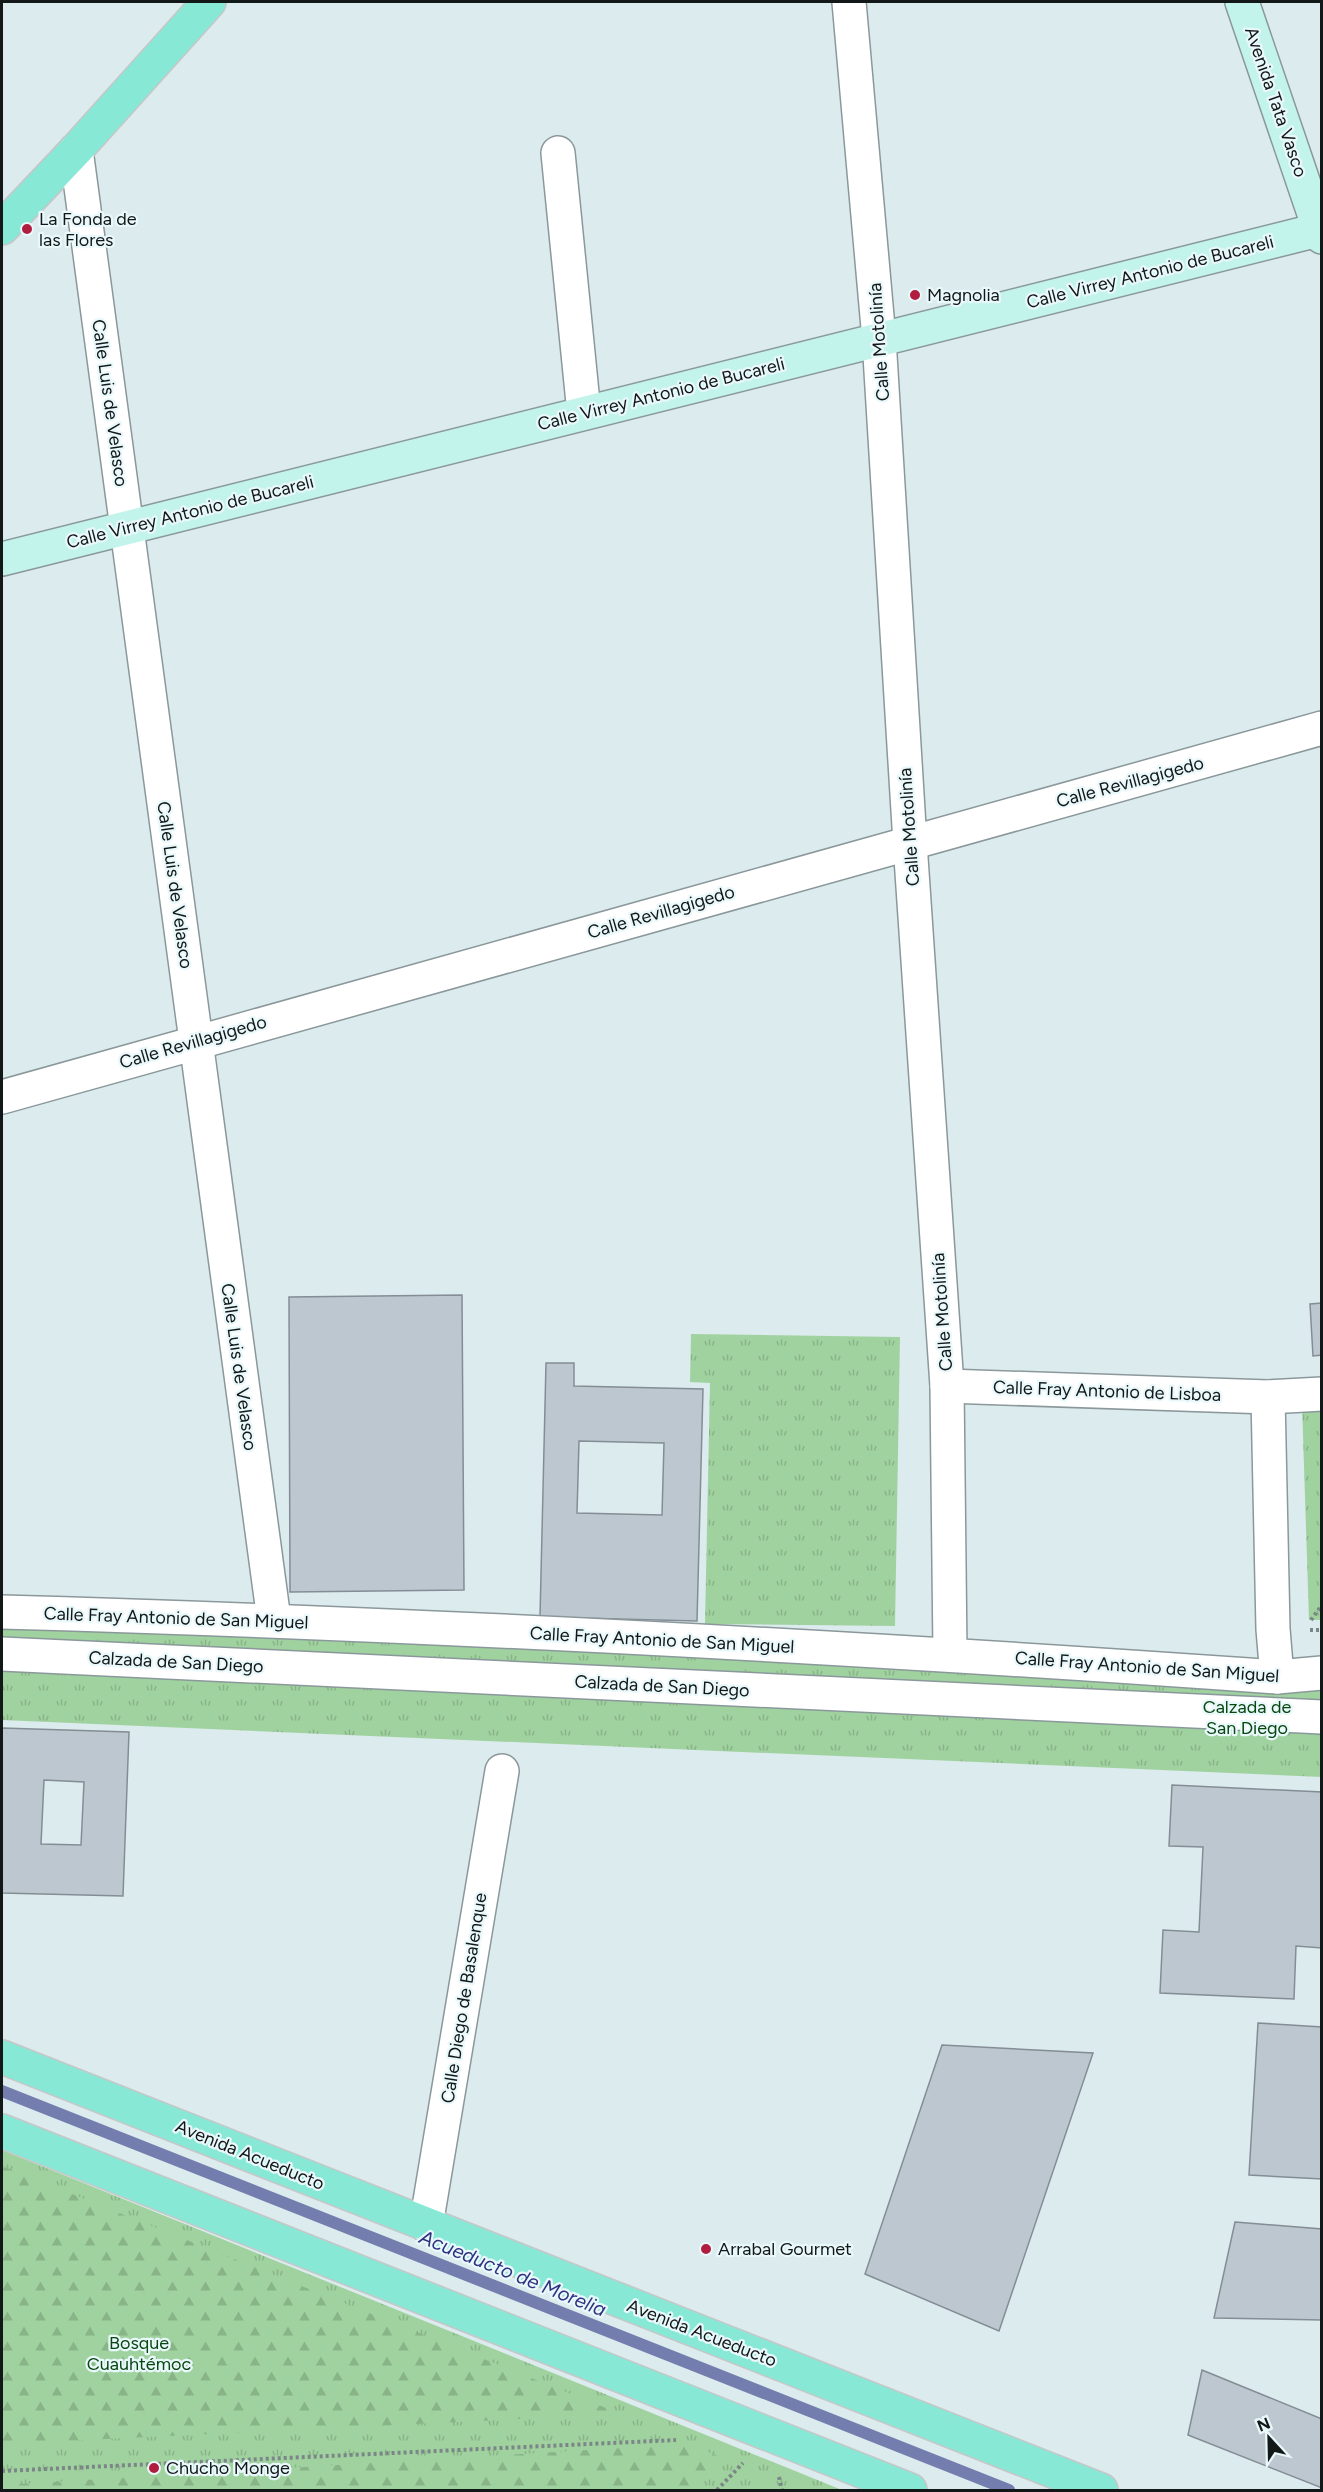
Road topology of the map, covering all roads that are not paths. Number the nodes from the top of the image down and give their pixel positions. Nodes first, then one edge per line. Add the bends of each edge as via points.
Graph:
1 (209, 2) edge
2 (849, 2) edge
3 (1242, 2) edge
4 (76, 150) junction
5 (558, 153) dead end
6 (36, 193) junction
7 (2, 205) edge
8 (2, 228) edge
9 (1321, 232) edge
10 (879, 339) junction
11 (584, 413) junction
12 (127, 528) junction
13 (2, 560) edge
14 (1322, 728) edge
15 (910, 843) junction
16 (196, 1042) junction
17 (2, 1096) edge
18 (947, 1386) junction
19 (1322, 1394) edge
20 (1268, 1397) junction
21 (2, 1612) edge
22 (274, 1620) junction
23 (2, 1654) edge
24 (950, 1654) junction
25 (1322, 1673) edge
26 (1277, 1677) junction
27 (1322, 1717) edge
28 (502, 1771) dead end
29 (2, 2057) edge
30 (2, 2130) edge
31 (426, 2225) junction
32 (910, 2490) edge
33 (1101, 2490) edge

1 - 4 main road
2 - 10 street, Calle Motolinía
3 - 9 street, Avenida Tata Vasco
4 - 6 main road
4 - 12 street, Calle Luis de Velasco
5 - 11 street
6 - 7 street
6 - 8 main road
9 - 10 street, Calle Virrey Antonio de Bucareli
10 - 11 street, Calle Virrey Antonio de Bucareli
10 - 15 street, Calle Motolinía
11 - 12 street, Calle Virrey Antonio de Bucareli
12 - 13 street, Calle Virrey Antonio de Bucareli
12 - 16 street, Calle Luis de Velasco
14 - 15 street, Calle Revillagigedo
15 - 16 street, Calle Revillagigedo
15 - 18 street, Calle Motolinía
16 - 17 street, Calle Revillagigedo
16 - 22 street, Calle Luis de Velasco
18 - 20 street, Calle Fray Antonio de Lisboa
18 - 24 street, Calle Motolinía
19 - 20 street, Calle Fray Antonio de Lisboa
20 - 26 street
21 - 22 street, Calle Fray Antonio de San Miguel
22 - 24 street, Calle Fray Antonio de San Miguel
23 - 27 street, Calzada de San Diego
24 - 26 street, Calle Fray Antonio de San Miguel
25 - 26 street, Calle Fray Antonio de San Miguel
28 - 31 street, Calle Diego de Basalenque
29 - 31 main road, Avenida Acueducto
30 - 32 main road
31 - 33 main road, Avenida Acueducto

